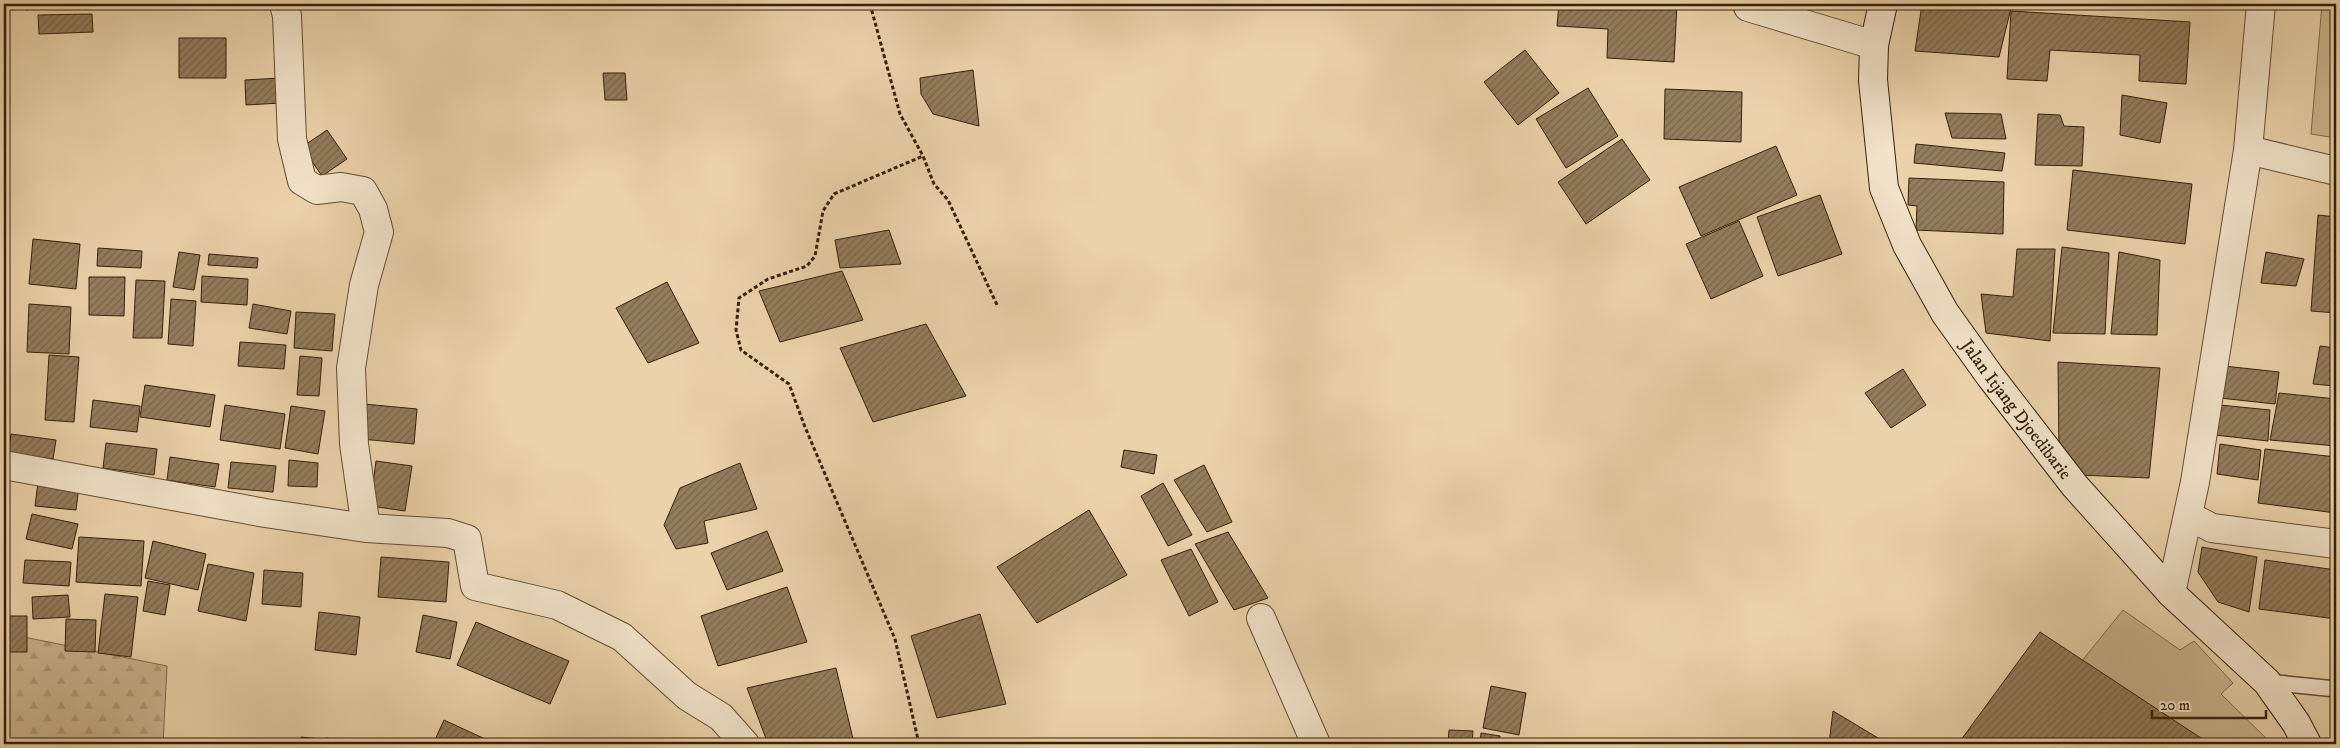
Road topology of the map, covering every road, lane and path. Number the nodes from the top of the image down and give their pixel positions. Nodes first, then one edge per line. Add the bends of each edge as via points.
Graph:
1 (284, 4) edge
2 (870, 4) edge
3 (1883, 4) edge
4 (2261, 4) edge
5 (1748, 6) dead end
6 (1874, 45) junction
7 (2248, 150) junction
8 (923, 156) junction
9 (2336, 171) edge
10 (998, 307) dead end
11 (4, 465) edge
12 (2189, 516) junction
13 (366, 528) junction
14 (2336, 544) edge
15 (2171, 593) junction
16 (1262, 618) dead end
17 (2267, 682) junction
18 (2336, 688) edge
19 (745, 744) edge
20 (919, 744) edge
21 (1316, 744) edge
22 (2307, 744) edge

1 - 13 street via 292,139 302,181 317,190 341,187 363,191 374,209 379,232 364,285 351,368 354,444
2 - 8 path via 900,114
3 - 6 street, Jalan Itjang Djoedibarie
4 - 7 street
5 - 6 street
6 - 15 street, Jalan Itjang Djoedibarie via 1873,80 1884,188 1907,245 1945,313 1990,376 2074,486
7 - 9 street
7 - 12 street
8 - 10 path via 934,184 948,200
8 - 20 path via 834,194 823,211 815,256 807,266 768,279 739,298 736,330 741,350 789,384 895,639
11 - 13 street via 265,513
12 - 14 street via 2212,528
12 - 15 street
13 - 19 street via 448,533 467,539 475,586 557,605 622,637 687,696 721,717
15 - 17 street, Jalan Itjang Djoedibarie
16 - 21 street
17 - 18 lane
17 - 22 street, Jalan Itjang Djoedibarie

